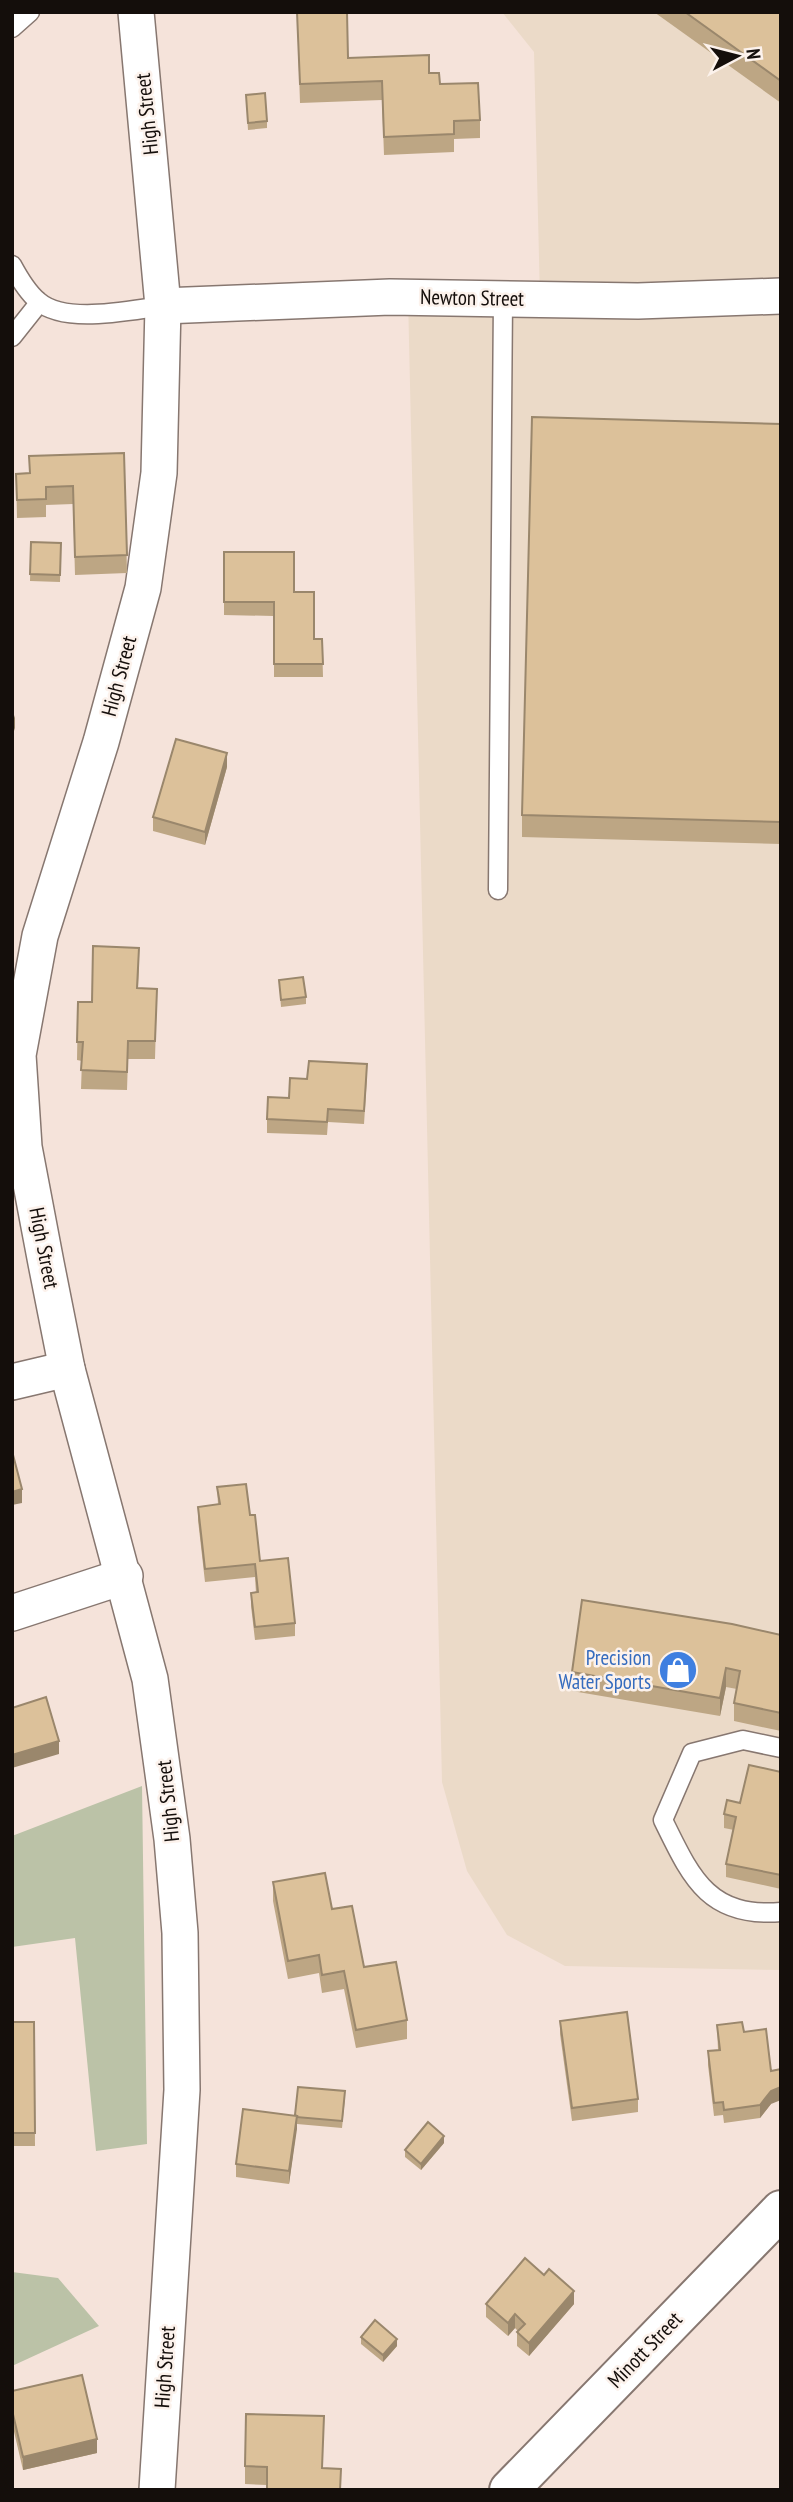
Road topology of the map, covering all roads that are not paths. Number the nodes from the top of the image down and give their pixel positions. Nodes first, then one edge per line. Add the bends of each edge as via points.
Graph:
1 (30, 12) edge
2 (136, 12) edge
3 (12, 28) edge
4 (12, 265) edge
5 (781, 296) edge
6 (503, 299) junction
7 (39, 303) junction
8 (163, 306) junction
9 (12, 337) edge
10 (498, 890) dead end
11 (21, 993) edge
12 (67, 1369) junction
13 (12, 1382) edge
14 (125, 1576) junction
15 (12, 1613) edge
16 (781, 1748) edge
17 (781, 1912) edge
18 (781, 2210) edge
19 (157, 2490) edge
20 (509, 2490) edge

1 - 3 lane
2 - 8 street, High Street
4 - 7 lane
5 - 6 street, Newton Street
6 - 8 street, Newton Street via 390,297
6 - 10 lane
7 - 8 lane via 88,315
7 - 9 lane
8 - 11 street, High Street via 159,473 143,589 101,742
11 - 12 street, High Street via 18,1055 24,1147
12 - 13 street
12 - 14 street, High Street
14 - 15 street
14 - 19 street, High Street via 160,1732 181,1968 182,2090
16 - 17 lane via 743,1740 692,1753 663,1820 689,1872 710,1898 757,1914
18 - 20 street, Minott Street

